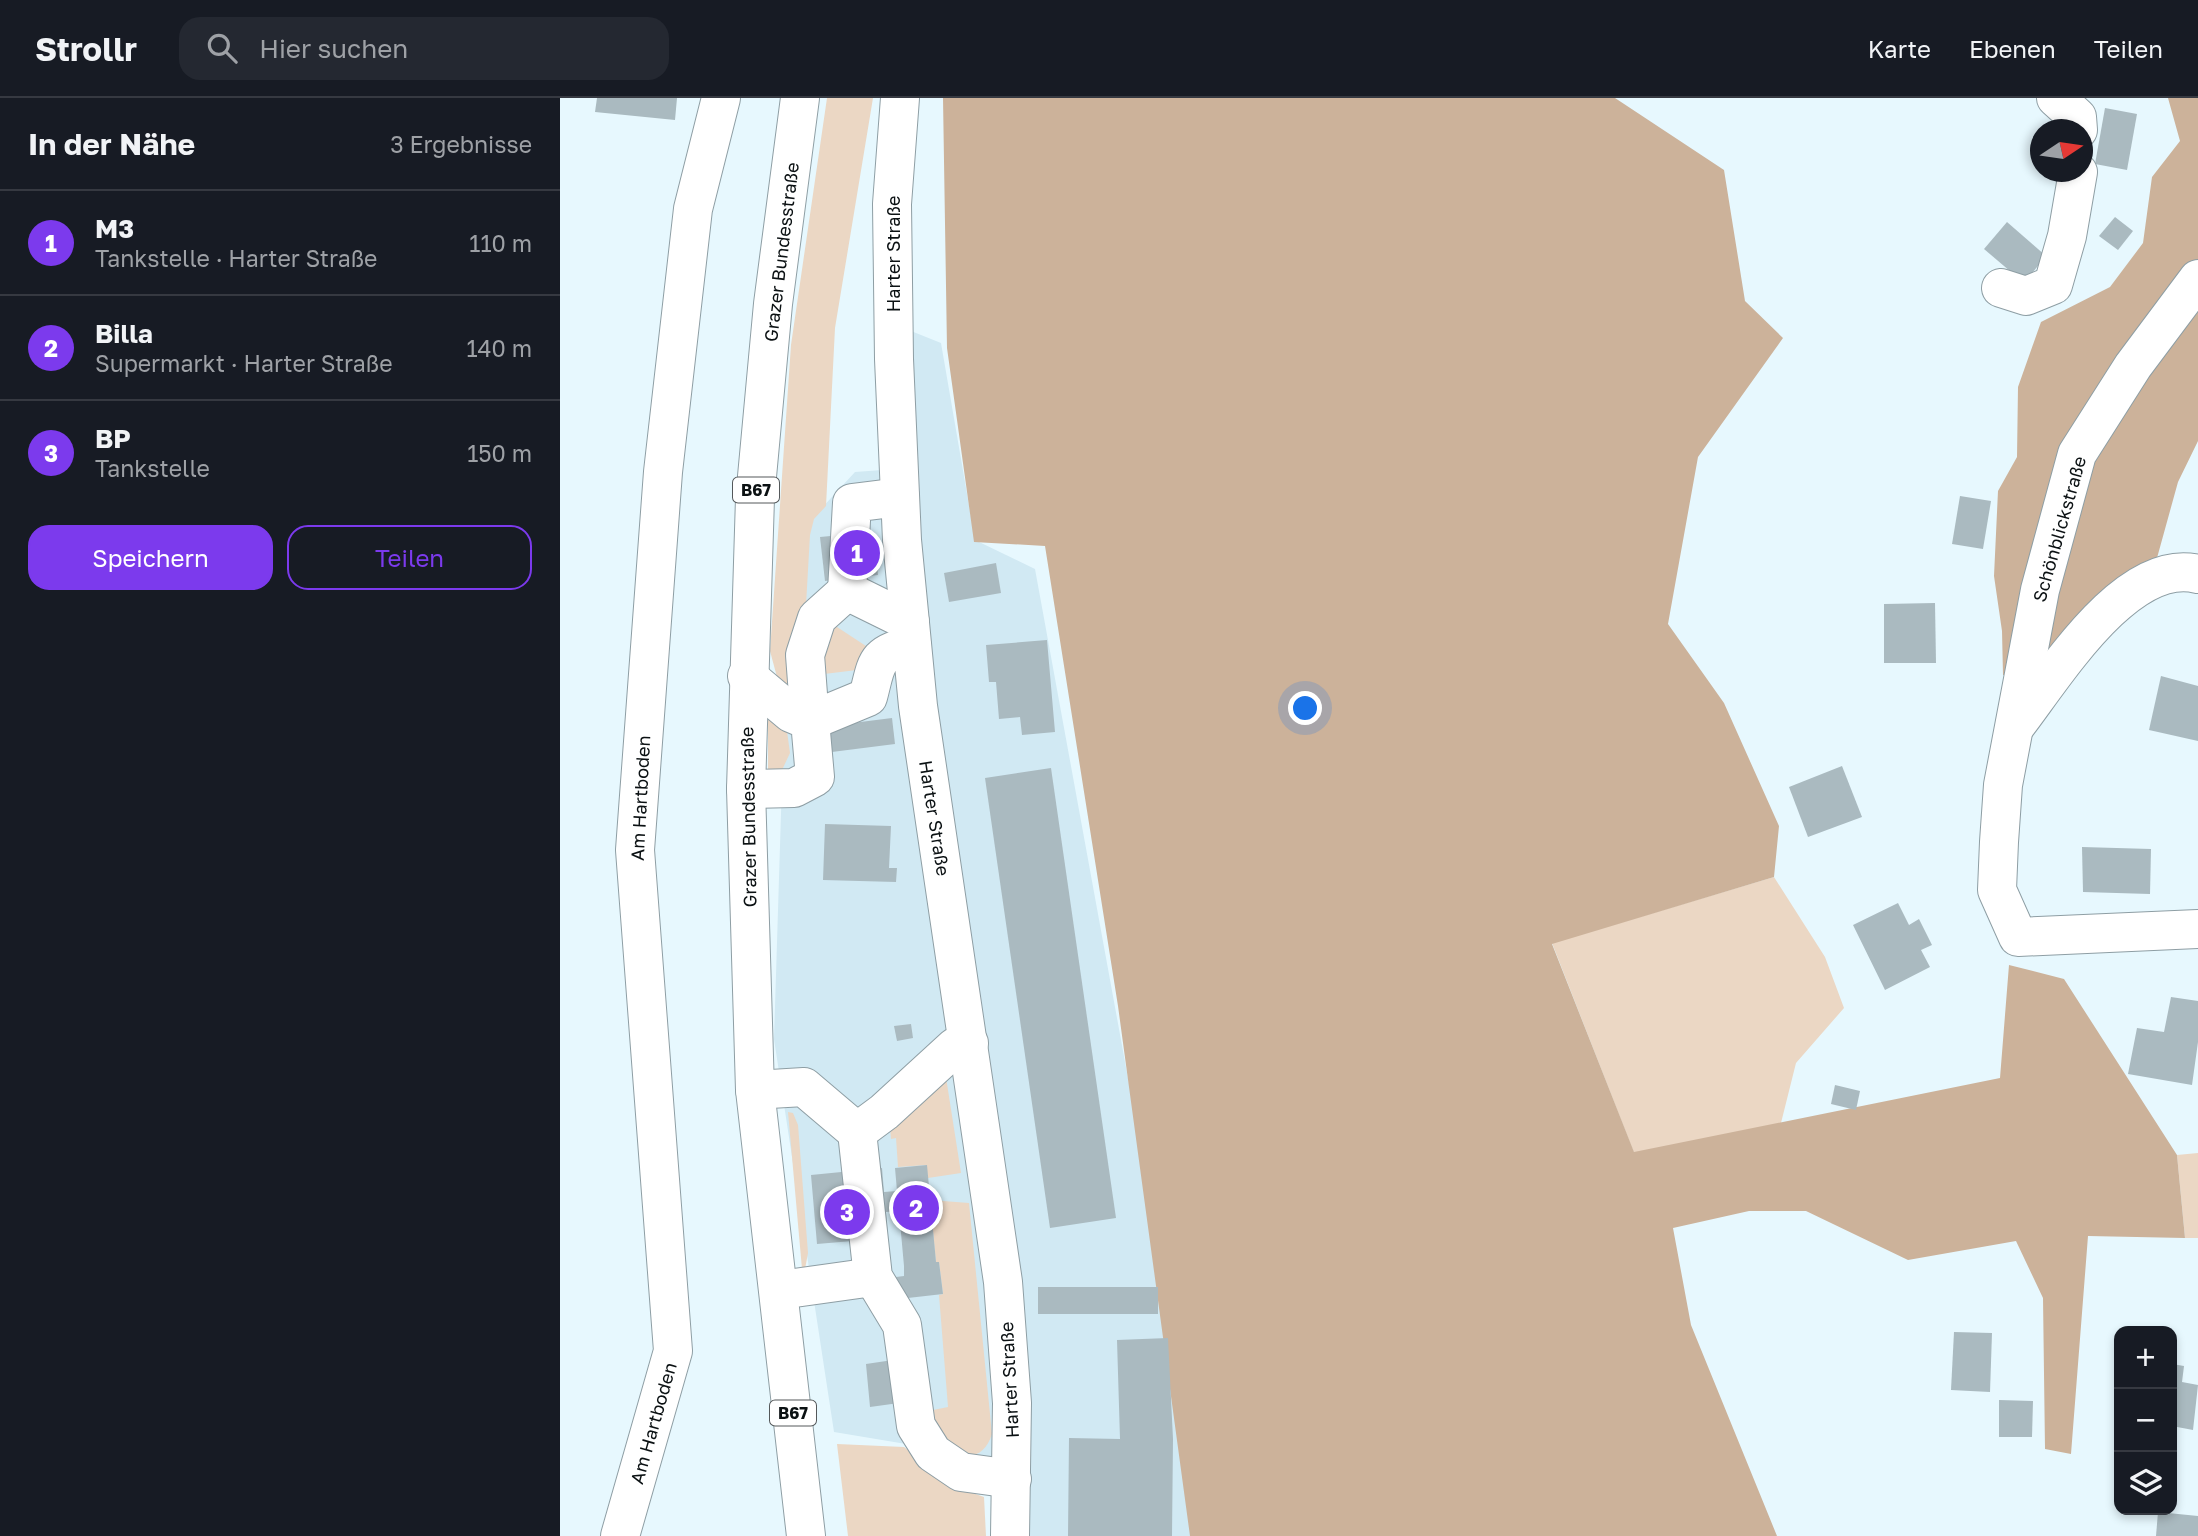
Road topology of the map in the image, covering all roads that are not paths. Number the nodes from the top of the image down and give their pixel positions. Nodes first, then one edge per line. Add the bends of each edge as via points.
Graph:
1 (721, 98) edge
2 (800, 98) edge
3 (900, 98) edge
4 (2056, 98) edge
5 (2077, 119) edge
6 (2076, 182) edge
7 (2198, 279) edge
8 (2000, 288) dead end
9 (900, 497) junction
10 (2198, 574) edge
11 (847, 591) junction
12 (911, 634) junction
13 (747, 676) junction
14 (810, 721) junction
15 (2014, 729) junction
16 (746, 789) junction
17 (2198, 929) edge
18 (969, 1043) junction
19 (755, 1090) junction
20 (857, 1132) junction
21 (873, 1277) junction
22 (780, 1290) junction
23 (1012, 1479) junction
24 (620, 1536) edge
25 (806, 1536) edge
26 (1010, 1536) edge

1 - 24 street, Am Hartboden via 693,209 663,472 635,850 673,1351
2 - 13 street, Grazer Bundesstraße / B67 via 756,484
3 - 9 street, Harter Straße via 892,204
4 - 5 street
6 - 8 street via 2053,285 2026,296
7 - 15 street, Schönblickstraße via 2133,366 2077,454 2040,590
9 - 11 street via 852,503
9 - 12 street, Harter Straße
10 - 15 street, Schönblickstraße via 2184,571 2150,579 2100,617
11 - 12 street
11 - 14 street via 817,618 805,655
12 - 14 street via 877,662 867,697
12 - 18 street, Harter Straße
13 - 14 street via 791,713
13 - 16 street, Grazer Bundesstraße / B67
14 - 16 street via 815,777 794,788
15 - 17 street, Schönblickstraße via 2003,785 1997,890 2018,937
16 - 19 street, Grazer Bundesstraße / B67
18 - 20 street via 955,1047
18 - 23 street, Harter Straße via 1003,1282
19 - 20 street via 804,1087
19 - 22 street, Grazer Bundesstraße / B67
20 - 21 street
21 - 22 street
21 - 23 street via 902,1325 916,1426 924,1442 961,1472
22 - 25 street, Grazer Bundesstraße / B67
23 - 26 street, Harter Straße

